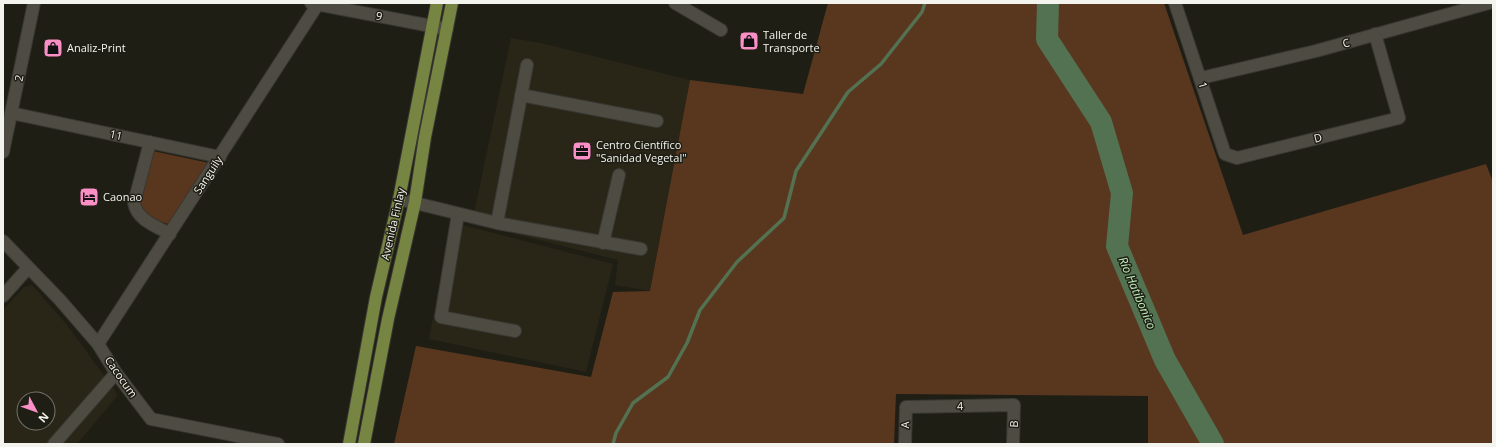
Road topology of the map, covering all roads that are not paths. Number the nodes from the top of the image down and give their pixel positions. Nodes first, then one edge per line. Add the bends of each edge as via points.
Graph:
1 (34, 3) edge
2 (437, 3) edge
3 (452, 3) edge
4 (675, 3) edge
5 (1175, 3) edge
6 (1487, 3) edge
7 (315, 4) edge
8 (432, 26) junction
9 (447, 29) junction
10 (720, 30) dead end
11 (1375, 34) junction
12 (527, 65) dead end
13 (1201, 78) junction
14 (521, 96) junction
15 (11, 113) junction
16 (657, 120) dead end
17 (150, 142) junction
18 (3, 152) edge
19 (220, 157) junction
20 (1237, 158) joint
21 (619, 175) dead end
22 (399, 199) junction
23 (415, 202) junction
24 (458, 214) junction
25 (497, 223) junction
26 (170, 234) junction
27 (3, 241) edge
28 (603, 243) junction
29 (641, 249) dead end
30 (28, 268) junction
31 (3, 296) edge
32 (515, 331) dead end
33 (98, 344) junction
34 (116, 373) junction
35 (1014, 404) joint
36 (906, 407) joint
37 (54, 444) edge
38 (278, 444) edge
39 (349, 444) edge
40 (364, 444) edge
41 (905, 444) edge
42 (1013, 444) edge

1 - 15 street, 2
2 - 8 main road, Avenida Finlay
3 - 9 main road, Avenida Finlay
4 - 10 street
5 - 13 street, 1
6 - 11 street, C
7 - 8 street, 9
7 - 19 street, Sanguily
8 - 9 street, 9
8 - 22 main road, Avenida Finlay
9 - 23 main road, Avenida Finlay
11 - 13 street, C
11 - 20 street, D via 1399,118
12 - 14 street
13 - 20 street, 1 via 1224,154
14 - 16 street
14 - 25 street
15 - 17 street, 11
15 - 18 street, 2
17 - 19 street, 11
17 - 26 street via 134,203 135,211
19 - 26 street, Sanguily
21 - 28 street
22 - 23 street
22 - 39 main road, Avenida Finlay via 376,297
23 - 24 street
23 - 40 main road, Avenida Finlay via 388,319
24 - 25 street
24 - 32 street via 441,317
25 - 28 street
26 - 33 street, Sanguily
27 - 30 street, Cacocum
28 - 29 street
30 - 31 street
30 - 33 street, Cacocum
33 - 34 street, Cacocum
34 - 37 street
34 - 38 street, Cacocum via 151,419
35 - 36 street, 4
35 - 42 street, B
36 - 41 street, A

